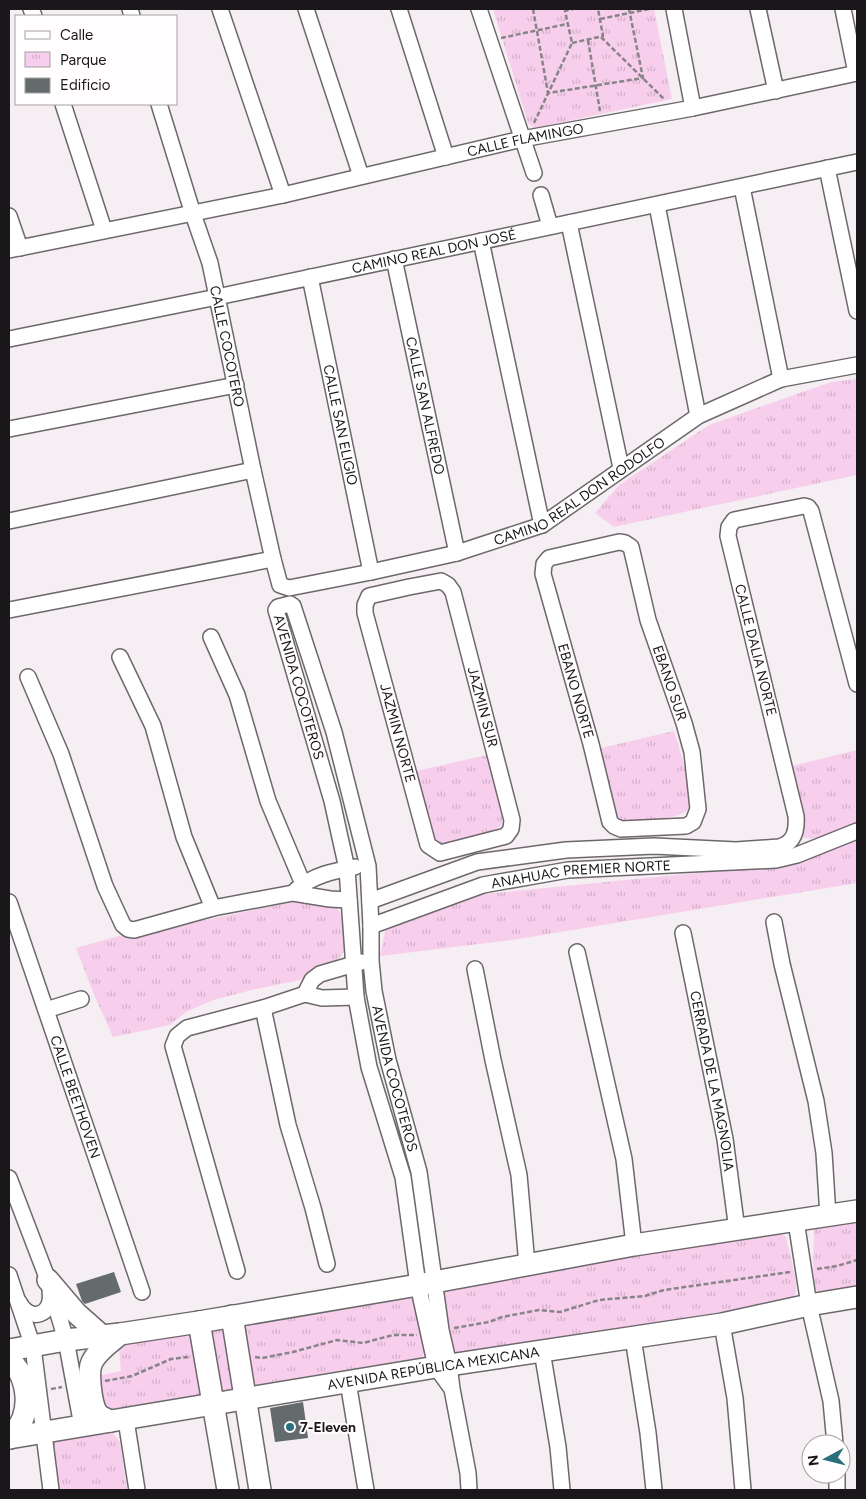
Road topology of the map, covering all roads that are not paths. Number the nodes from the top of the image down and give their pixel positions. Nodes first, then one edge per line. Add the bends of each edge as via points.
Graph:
1 (220, 9) edge
2 (306, 9) edge
3 (399, 9) edge
4 (479, 9) edge
5 (674, 9) edge
6 (758, 9) edge
7 (842, 9) edge
8 (857, 73) edge
9 (776, 91) junction
10 (63, 105) edge
11 (159, 105) edge
12 (693, 108) junction
13 (522, 139) junction
14 (446, 157) junction
15 (857, 162) edge
16 (827, 168) junction
17 (534, 173) dead end
18 (361, 176) junction
19 (742, 187) junction
20 (283, 195) junction
21 (541, 195) dead end
22 (657, 205) junction
23 (193, 214) junction
24 (9, 216) edge
25 (568, 223) junction
26 (550, 226) junction
27 (104, 230) junction
28 (481, 241) junction
29 (14, 249) edge
30 (394, 259) junction
31 (310, 277) junction
32 (217, 297) junction
33 (857, 311) edge
34 (9, 339) edge
35 (857, 365) edge
36 (780, 379) junction
37 (236, 385) junction
38 (698, 416) junction
39 (9, 429) edge
40 (621, 468) junction
41 (253, 470) junction
42 (9, 522) edge
43 (542, 525) junction
44 (588, 548) joint
45 (457, 553) junction
46 (273, 559) junction
47 (371, 572) junction
48 (409, 587) joint
49 (289, 588) joint
50 (9, 610) edge
51 (211, 637) dead end
52 (120, 657) dead end
53 (28, 677) dead end
54 (857, 684) edge
55 (651, 828) junction
56 (857, 831) edge
57 (792, 840) junction
58 (474, 845) junction
59 (654, 846) junction
60 (797, 855) junction
61 (737, 856) junction
62 (477, 862) junction
63 (368, 866) junction
64 (657, 866) junction
65 (347, 869) junction
66 (483, 885) junction
67 (301, 890) junction
68 (349, 900) junction
69 (370, 901) junction
70 (9, 902) edge
71 (213, 908) junction
72 (774, 922) dead end
73 (372, 926) junction
74 (13, 930) edge
75 (683, 933) dead end
76 (577, 952) dead end
77 (371, 961) junction
78 (353, 964) junction
79 (475, 969) dead end
80 (305, 994) junction
81 (356, 997) junction
82 (81, 999) dead end
83 (263, 1008) junction
84 (46, 1010) junction
85 (9, 1178) edge
86 (857, 1212) edge
87 (828, 1216) junction
88 (796, 1220) junction
89 (737, 1230) junction
90 (634, 1245) junction
91 (326, 1264) dead end
92 (528, 1265) junction
93 (237, 1271) dead end
94 (9, 1275) edge
95 (48, 1280) junction
96 (426, 1284) junction
97 (14, 1292) junction
98 (142, 1292) dead end
99 (857, 1297) edge
100 (809, 1305) junction
101 (232, 1316) junction
102 (199, 1322) junction
103 (722, 1324) junction
104 (111, 1335) junction
105 (633, 1338) junction
106 (66, 1340) junction
107 (33, 1347) junction
108 (9, 1350) edge
109 (542, 1351) junction
110 (9, 1360) edge
111 (442, 1366) junction
112 (348, 1382) junction
113 (246, 1398) junction
114 (212, 1404) junction
115 (118, 1420) junction
116 (82, 1426) junction
117 (43, 1433) junction
118 (834, 1434) edge
119 (9, 1438) edge
120 (50, 1490) edge
121 (137, 1490) edge
122 (228, 1490) edge
123 (260, 1490) edge
124 (366, 1490) edge
125 (469, 1490) edge
126 (562, 1490) edge
127 (654, 1490) edge
128 (744, 1490) edge

1 - 20 street
2 - 18 street
3 - 14 street
4 - 13 street
5 - 12 street
6 - 9 street
7 - 8 street
8 - 9 street, CALLE FLAMINGO
9 - 12 street, CALLE FLAMINGO
10 - 27 street
11 - 23 street, CALLE COCOTERO
12 - 13 street, CALLE FLAMINGO
13 - 14 street, CALLE FLAMINGO
13 - 17 street
14 - 18 street, CALLE FLAMINGO
15 - 16 street, CAMINO REAL DON JOSÉ
16 - 19 street, CAMINO REAL DON JOSÉ
16 - 33 street
18 - 20 street, CALLE FLAMINGO
19 - 22 street, CAMINO REAL DON JOSÉ
19 - 36 street
20 - 23 street, CALLE FLAMINGO
21 - 26 street
22 - 25 street, CAMINO REAL DON JOSÉ
22 - 38 street
23 - 27 street, CALLE FLAMINGO
23 - 32 street, CALLE COCOTERO via 210,262
24 - 29 street
25 - 26 street, CAMINO REAL DON JOSÉ
25 - 40 street
26 - 28 street, CAMINO REAL DON JOSÉ
27 - 29 street, CALLE FLAMINGO
28 - 30 street, CAMINO REAL DON JOSÉ
28 - 43 street
30 - 31 street, CAMINO REAL DON JOSÉ
30 - 45 street, CALLE SAN ALFREDO
31 - 32 street, CAMINO REAL DON JOSÉ
31 - 47 street, CALLE SAN ELIGIO
32 - 34 street, CAMINO REAL DON JOSÉ
32 - 37 street, CALLE COCOTERO
35 - 36 street, CAMINO REAL DON RODOLFO
36 - 38 street, CAMINO REAL DON RODOLFO
37 - 39 street
37 - 41 street, CALLE COCOTERO
38 - 40 street, CAMINO REAL DON RODOLFO
40 - 43 street, CAMINO REAL DON RODOLFO
41 - 42 street
41 - 46 street, CALLE COCOTERO
43 - 45 street, CAMINO REAL DON RODOLFO
44 - 55 street, EBANO NORTE via 549,558 544,564 543,574 610,822 621,829
44 - 55 street, EBANO SUR via 619,542 630,547 648,620 692,752 698,809 693,822 686,826
45 - 47 street, CAMINO REAL DON RODOLFO
46 - 49 street, CALLE COCOTERO via 280,585
46 - 50 street
47 - 49 street, CAMINO REAL DON RODOLFO
48 - 58 street, JAZMIN SUR via 441,581 453,592 512,820 506,836
48 - 58 street, JAZMIN NORTE via 369,596 365,613 428,844 440,853
51 - 67 street via 237,695 268,801
52 - 71 street via 153,726 184,837
53 - 71 street via 61,754 105,886 123,925 134,930
54 - 57 street, CALLE DALIA NORTE via 808,507 734,520 728,531 796,816 796,834
55 - 59 street
56 - 60 street, ANAHUAC PREMIER NORTE
57 - 60 street, CALLE DALIA NORTE
57 - 61 street, ANAHUAC PREMIER NORTE via 784,846
58 - 62 street
59 - 61 street, ANAHUAC PREMIER NORTE
59 - 62 street, ANAHUAC PREMIER NORTE via 566,850
59 - 64 street
60 - 61 street, ANAHUAC PREMIER NORTE via 776,860
61 - 64 street, ANAHUAC PREMIER NORTE
62 - 66 street
62 - 69 street, ANAHUAC PREMIER NORTE
63 - 65 street
63 - 65 street, AVENIDA COCOTEROS via 334,732 290,604 276,610 332,801
63 - 69 street, AVENIDA COCOTEROS
64 - 66 street, ANAHUAC PREMIER NORTE via 568,870
65 - 67 street via 312,878
65 - 68 street, AVENIDA COCOTEROS
66 - 73 street, ANAHUAC PREMIER NORTE
67 - 68 street
67 - 71 street
68 - 78 street, AVENIDA COCOTEROS
69 - 73 street, AVENIDA COCOTEROS
70 - 74 street, CALLE BEETHOVEN
72 - 87 street via 821,1128
73 - 77 street, AVENIDA COCOTEROS
74 - 84 street, CALLE BEETHOVEN
75 - 89 street, CERRADA DE LA MAGNOLIA via 725,1139
76 - 90 street via 624,1159
77 - 78 street
77 - 96 street, AVENIDA COCOTEROS via 388,1060 420,1172 431,1251
78 - 80 street via 320,974 312,980
78 - 81 street, AVENIDA COCOTEROS
79 - 92 street via 519,1175
80 - 81 street via 322,998
80 - 83 street
81 - 96 street, AVENIDA COCOTEROS via 369,1067 403,1176
82 - 84 street
83 - 91 street via 288,1124
83 - 93 street via 187,1028 177,1036 173,1046
84 - 98 street, CALLE BEETHOVEN
85 - 95 street
86 - 87 main road
87 - 88 main road
88 - 89 main road
88 - 100 street
89 - 90 main road
90 - 92 main road
92 - 96 main road
94 - 97 street
95 - 97 street via 52,1300 49,1308 34,1315 21,1308
95 - 104 main road via 76,1313
95 - 106 street
96 - 101 main road
96 - 111 street
97 - 107 street
99 - 100 main road, AVENIDA REPÚBLICA MEXICANA
100 - 103 main road, AVENIDA REPÚBLICA MEXICANA
100 - 118 street via 831,1401
101 - 102 main road
101 - 113 main road
102 - 104 main road
102 - 114 main road
103 - 105 main road, AVENIDA REPÚBLICA MEXICANA
103 - 128 street via 735,1398
104 - 106 main road
104 - 115 main road via 92,1361 90,1383 94,1408 100,1416
105 - 109 main road, AVENIDA REPÚBLICA MEXICANA
105 - 127 street
106 - 107 main road
106 - 116 street
107 - 108 main road
107 - 117 street
109 - 111 main road, AVENIDA REPÚBLICA MEXICANA
109 - 126 street
110 - 119 main road via 23,1380 26,1399 24,1416
111 - 112 main road, AVENIDA REPÚBLICA MEXICANA
111 - 125 street via 452,1389
112 - 113 main road, AVENIDA REPÚBLICA MEXICANA
112 - 124 street
113 - 114 main road, AVENIDA REPÚBLICA MEXICANA
113 - 123 main road
114 - 115 main road, AVENIDA REPÚBLICA MEXICANA
114 - 122 main road
115 - 116 main road, AVENIDA REPÚBLICA MEXICANA
115 - 121 street
116 - 117 main road, AVENIDA REPÚBLICA MEXICANA
117 - 119 main road, AVENIDA REPÚBLICA MEXICANA
117 - 120 street

